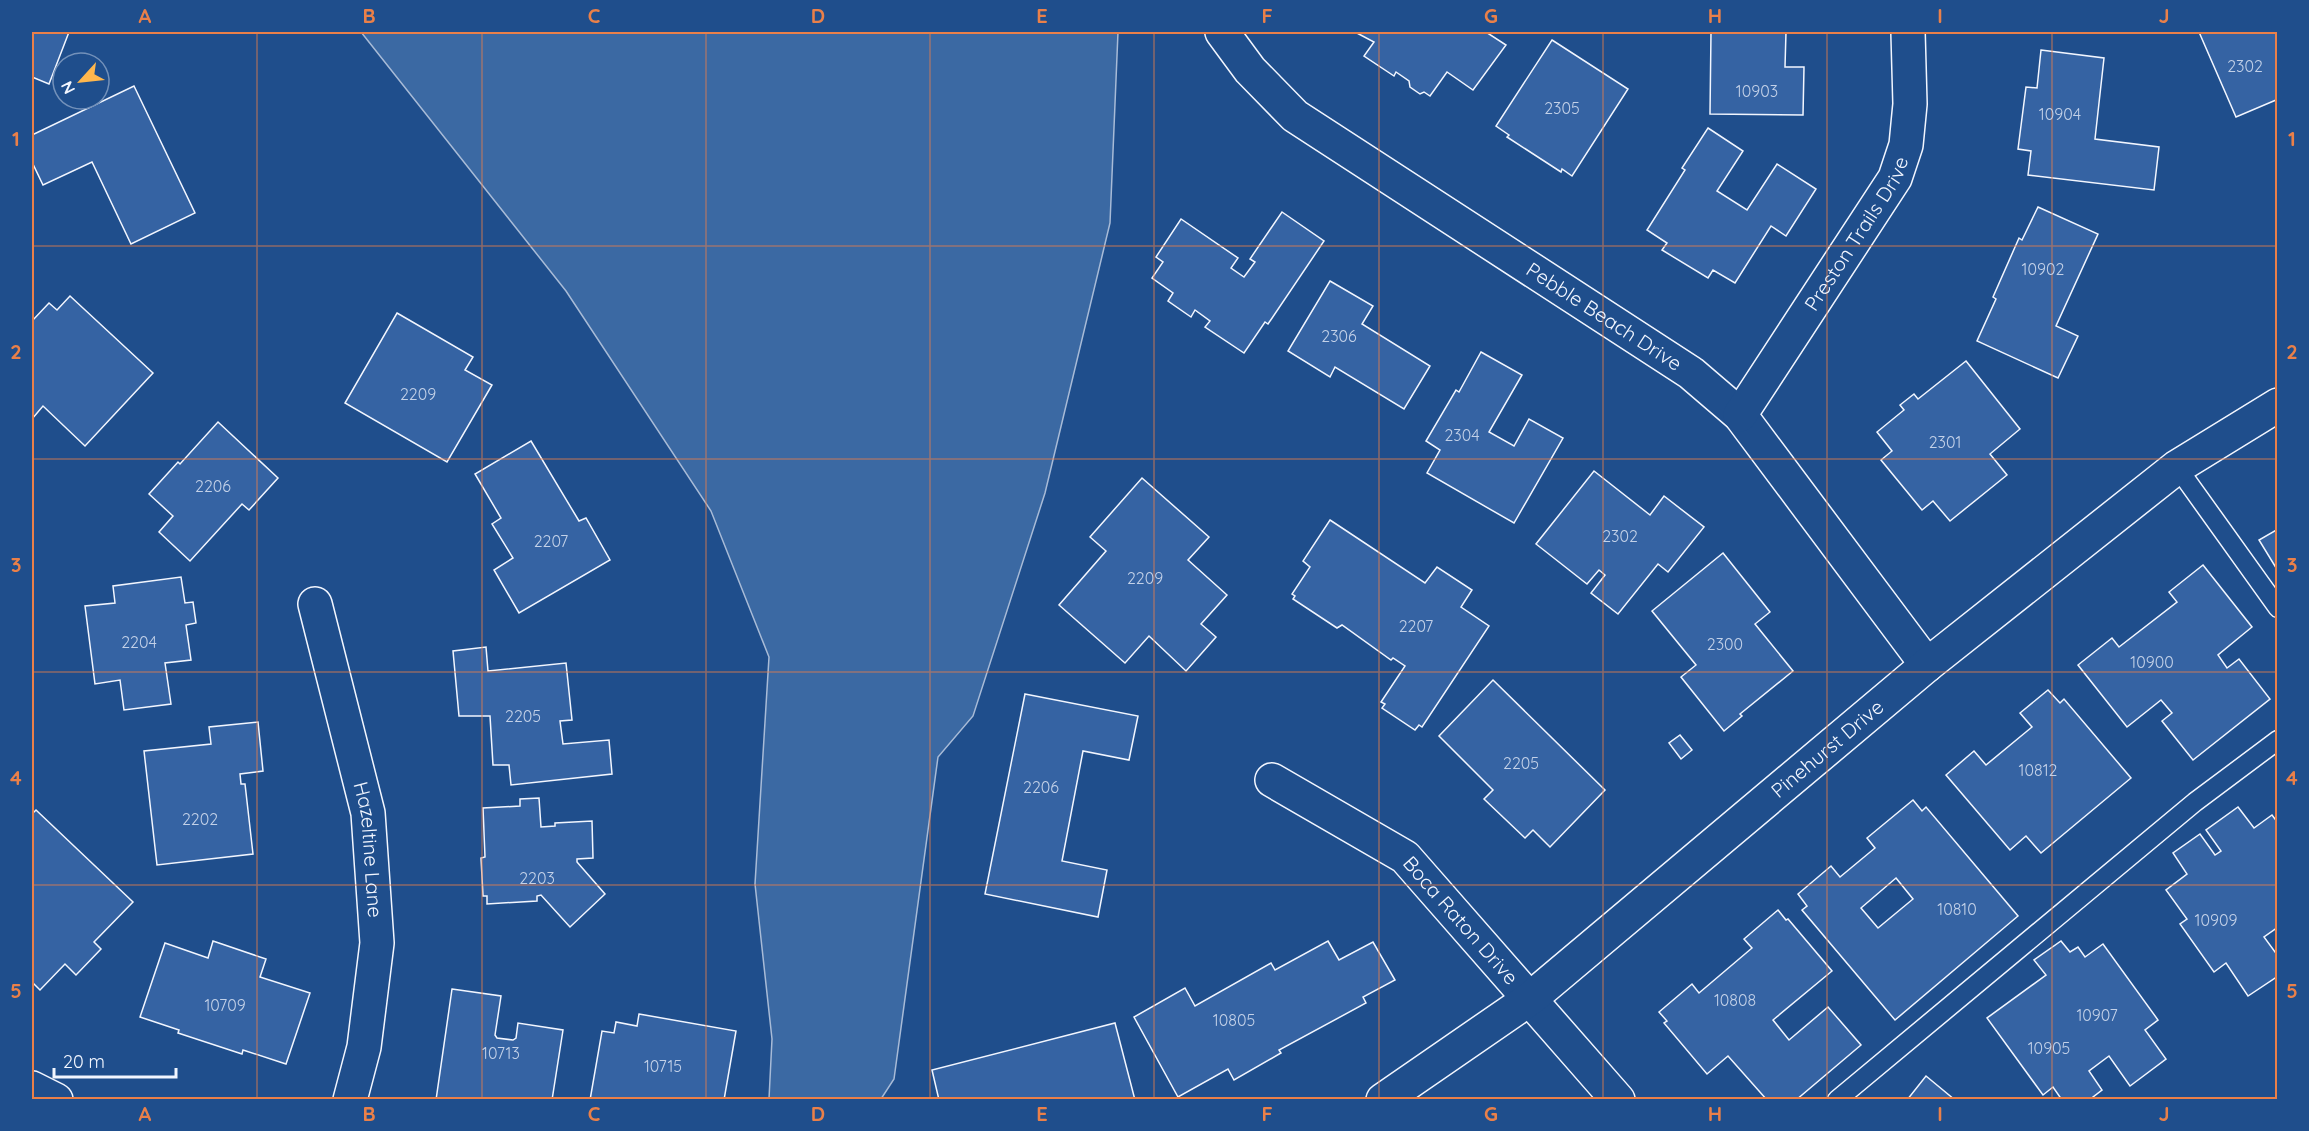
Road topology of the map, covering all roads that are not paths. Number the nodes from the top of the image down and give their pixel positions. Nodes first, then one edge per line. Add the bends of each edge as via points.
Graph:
1 (1222, 32) edge
2 (1908, 32) edge
3 (2277, 405) edge
4 (1740, 416) junction
5 (2177, 466) junction
6 (315, 604) dead end
7 (2277, 608) edge
8 (1927, 665) junction
9 (2277, 740) edge
10 (1272, 780) dead end
11 (1531, 998) junction
12 (32, 1088) edge
13 (56, 1100) edge
14 (350, 1100) edge
15 (1383, 1100) edge
16 (1618, 1100) edge
17 (1837, 1100) edge

1 - 4 street, Pebble Beach Drive via 1250,70 1295,116 1691,373
2 - 4 street, Preston Trails Drive via 1910,104 1906,145 1895,178
3 - 5 street, Pinehurst Drive
4 - 8 street, Pebble Beach Drive
5 - 7 lane
5 - 8 street, Pinehurst Drive
6 - 14 street, Hazeltine Lane via 368,813 376,919 377,943 364,1047
8 - 11 street, Pinehurst Drive
9 - 17 lane via 2195,802
10 - 11 street, Boca Raton Drive via 1405,857
11 - 15 street, Pinehurst Drive
11 - 16 street, Boca Raton Drive
12 - 13 street

